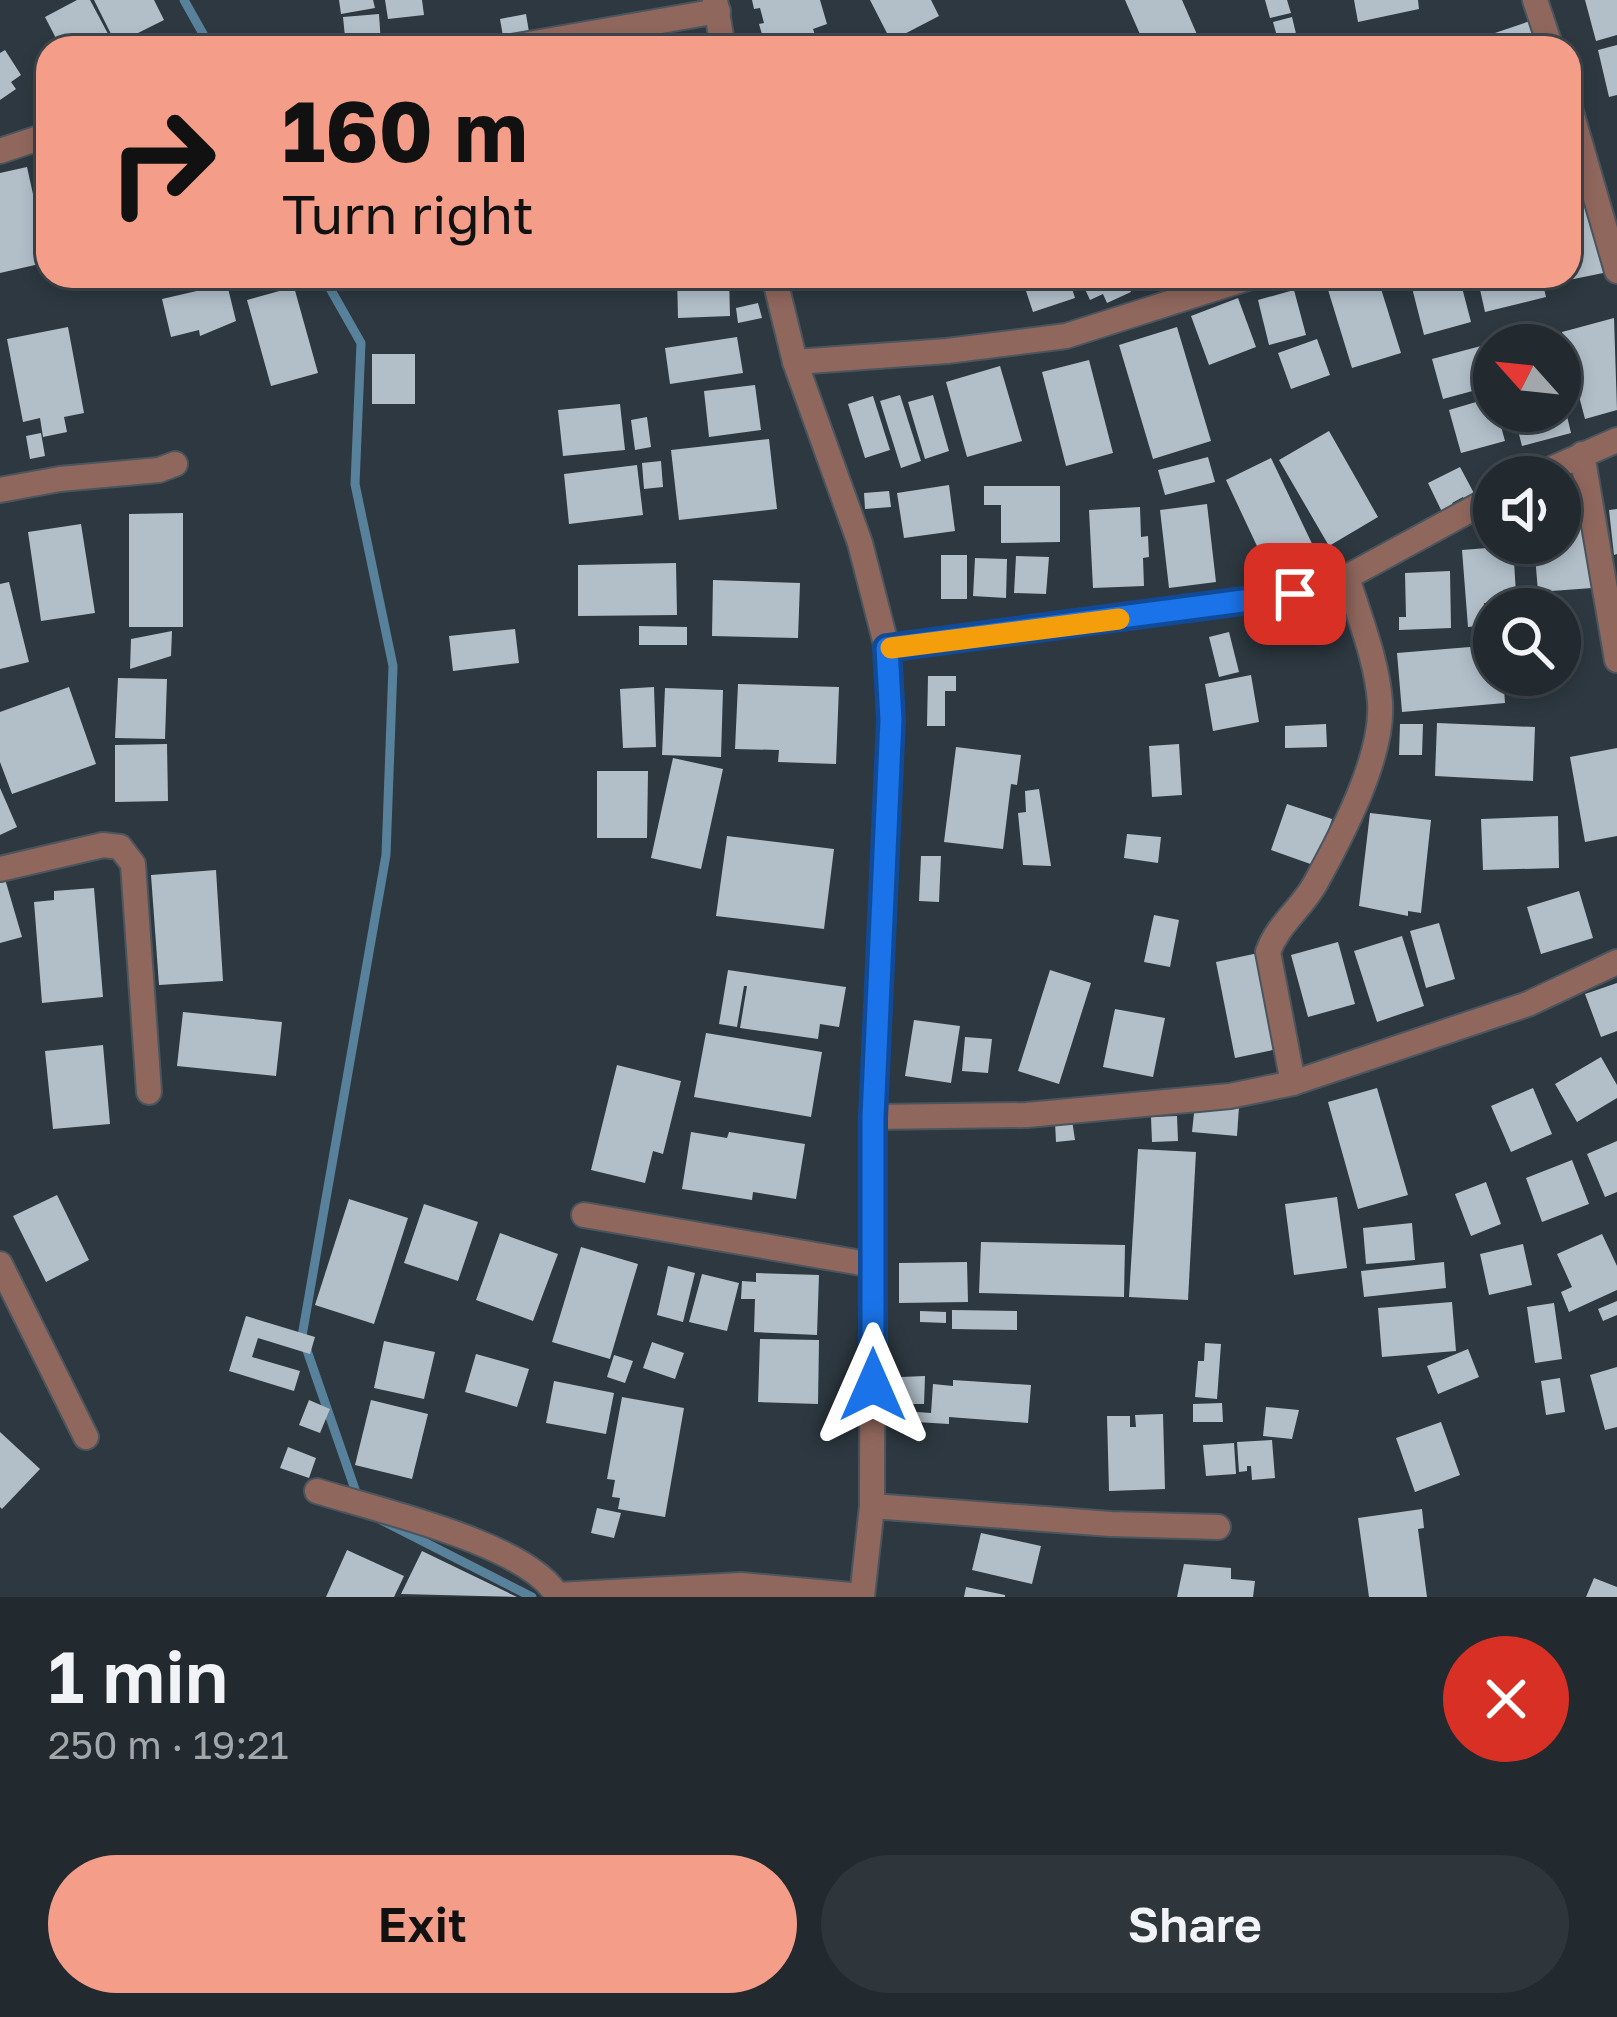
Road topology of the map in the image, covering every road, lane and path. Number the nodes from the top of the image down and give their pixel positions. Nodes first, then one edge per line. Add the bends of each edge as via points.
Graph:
1 (1535, 0) edge
2 (716, 5) edge
3 (565, 36) edge
4 (721, 36) edge
5 (1547, 36) edge
6 (36, 140) edge
7 (0, 151) edge
8 (1581, 173) edge
9 (1617, 271) edge
10 (777, 288) edge
11 (1216, 288) edge
12 (795, 362) junction
13 (1617, 440) edge
14 (1582, 454) junction
15 (1578, 456) edge
16 (175, 464) dead end
17 (0, 490) edge
18 (1473, 508) edge
19 (1347, 577) junction
20 (887, 648) junction
21 (1617, 660) edge
22 (0, 869) edge
23 (1617, 962) edge
24 (1293, 1083) junction
25 (149, 1092) dead end
26 (873, 1117) junction
27 (584, 1215) dead end
28 (0, 1264) edge
29 (873, 1264) junction
30 (86, 1437) dead end
31 (317, 1491) dead end
32 (872, 1506) junction
33 (1218, 1527) dead end
34 (558, 1596) edge
35 (862, 1596) edge

1 - 5 street
2 - 3 street
2 - 4 street
6 - 7 street
8 - 9 street
10 - 12 street
11 - 12 street via 1066,336
12 - 20 street via 860,543
13 - 14 street
14 - 15 street
14 - 21 street
16 - 17 street
18 - 19 street
19 - 20 street via 1295,594
19 - 24 street via 1376,677 1380,737 1332,853 1268,952
20 - 26 street via 891,720
22 - 25 street via 103,845 120,847 133,863
23 - 24 street via 1528,1004
24 - 26 street via 1027,1115
26 - 29 street
27 - 29 street
28 - 30 street
29 - 32 street
31 - 34 street via 493,1548 538,1571
32 - 33 street
32 - 35 street
34 - 35 street via 741,1586

